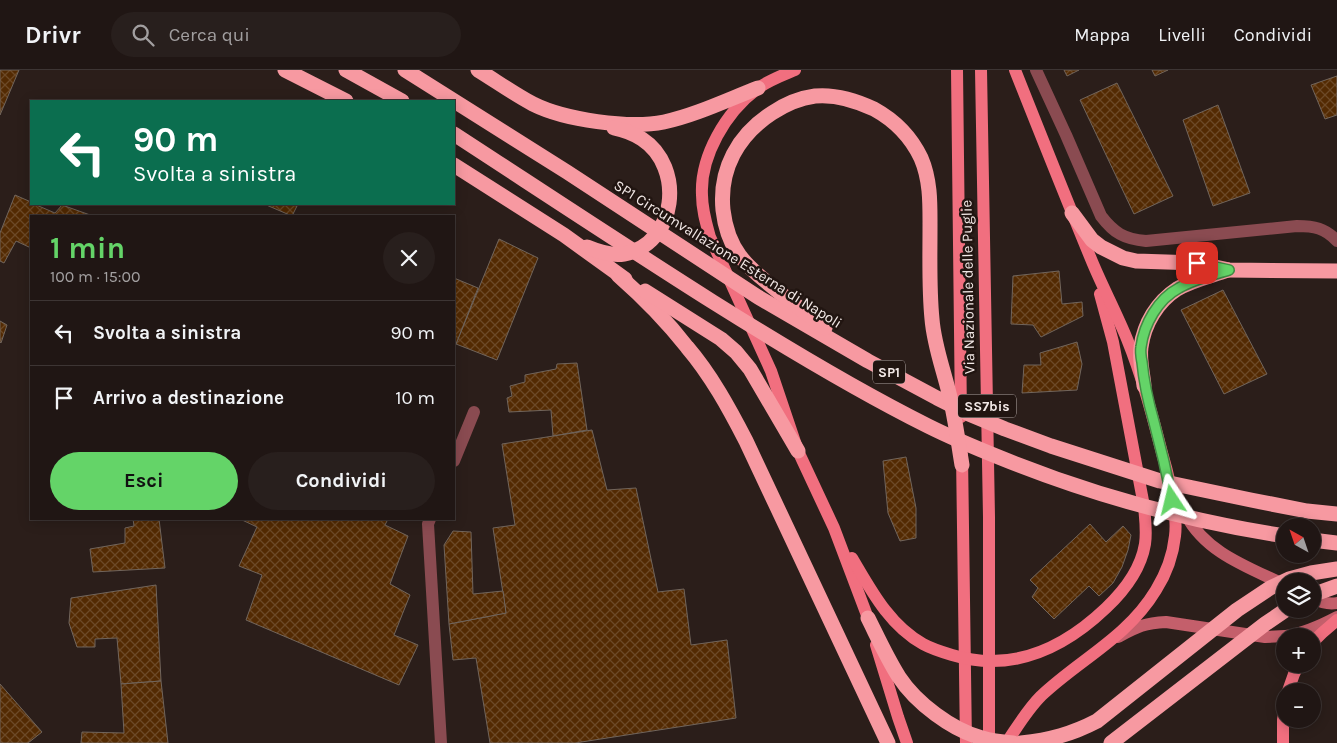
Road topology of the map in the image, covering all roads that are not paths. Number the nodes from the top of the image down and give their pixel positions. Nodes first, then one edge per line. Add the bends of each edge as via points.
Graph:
1 (285, 70) edge
2 (346, 70) edge
3 (405, 70) edge
4 (478, 70) edge
5 (795, 70) edge
6 (957, 70) edge
7 (981, 70) edge
8 (1015, 70) edge
9 (1036, 70) edge
10 (758, 88) junction
11 (344, 100) edge
12 (400, 100) edge
13 (453, 100) edge
14 (455, 101) edge
15 (589, 120) junction
16 (455, 135) edge
17 (455, 166) edge
18 (1072, 213) junction
19 (564, 235) junction
20 (1337, 241) edge
21 (1092, 261) junction
22 (1229, 270) junction
23 (1337, 271) edge
24 (618, 275) junction
25 (868, 361) junction
26 (1144, 386) junction
27 (474, 412) dead end
28 (798, 451) junction
29 (455, 459) edge
30 (962, 465) junction
31 (1166, 468) junction
32 (1337, 514) edge
33 (430, 520) edge
34 (834, 528) junction
35 (1276, 535) edge
36 (1321, 541) edge
37 (1337, 543) edge
38 (1337, 569) edge
39 (1276, 580) edge
40 (1337, 586) edge
41 (1321, 593) edge
42 (1321, 602) edge
43 (1337, 603) edge
44 (1276, 617) edge
45 (868, 618) junction
46 (1337, 618) edge
47 (1315, 628) edge
48 (1321, 634) edge
49 (1276, 636) edge
50 (1111, 641) junction
51 (1283, 728) edge
52 (1116, 739) edge
53 (441, 743) edge
54 (888, 743) edge
55 (907, 743) edge
56 (966, 743) edge
57 (989, 743) edge
58 (1008, 743) edge
59 (1013, 743) edge
60 (1021, 743) edge
61 (1283, 743) edge

1 - 11 highway
2 - 12 highway
3 - 13 highway, SP1 Circumvallazione Esterna di Napoli / SP1
4 - 15 highway via 533,104
5 - 10 main road
6 - 30 main road, Via Nazionale delle Puglie / SS7bis
7 - 57 main road, Via Nazionale delle Puglie / SS7bis via 989,498
8 - 18 main road
9 - 20 street via 1101,216 1123,237 1146,241 1311,226 1324,230
10 - 15 highway via 662,122 624,124
10 - 28 main road via 740,104 718,134 703,176 704,218 771,371
14 - 25 highway, SP1 Circumvallazione Esterna di Napoli / SP1 via 758,297
15 - 19 highway via 627,131 654,150 668,176 671,189 669,204 660,229 652,240 625,254 598,252
16 - 35 highway, SP1 via 788,348 929,427 1021,466 1130,503
17 - 19 highway
18 - 21 main road
18 - 22 highway via 1092,240 1123,258 1197,263
19 - 24 highway
21 - 26 main road
21 - 34 main road via 1112,342 1146,526 1141,558 1111,604 1064,641 1033,655 994,661 960,657 923,643 891,618
22 - 23 highway
22 - 26 highway via 1178,288 1156,309 1144,332 1141,348
24 - 28 highway via 721,339 736,352 750,369
24 - 54 highway via 651,305 688,348 728,407
25 - 30 highway via 754,272 739,256 724,222 722,189 730,159 739,144 765,117 781,107 813,96 846,98 892,120 912,143 926,171 930,206 932,318
25 - 32 highway, SP1 Circumvallazione Esterna di Napoli / SP1 via 969,414 1117,468 1209,492
26 - 31 main road
27 - 29 street
28 - 34 main road
30 - 56 main road, Via Nazionale delle Puglie / SS7bis
31 - 39 street via 1185,514 1208,544
31 - 50 main road via 1175,516 1172,553 1149,601
33 - 53 street
34 - 45 main road
36 - 37 highway
38 - 60 highway via 1289,579 1270,588 1080,730
40 - 41 highway
42 - 43 street
44 - 52 highway
45 - 55 main road
45 - 59 highway via 900,678 927,708 980,738
46 - 47 street
46 - 48 main road
49 - 50 street via 1166,622 1150,623
50 - 58 main road via 1040,697
51 - 61 main road

